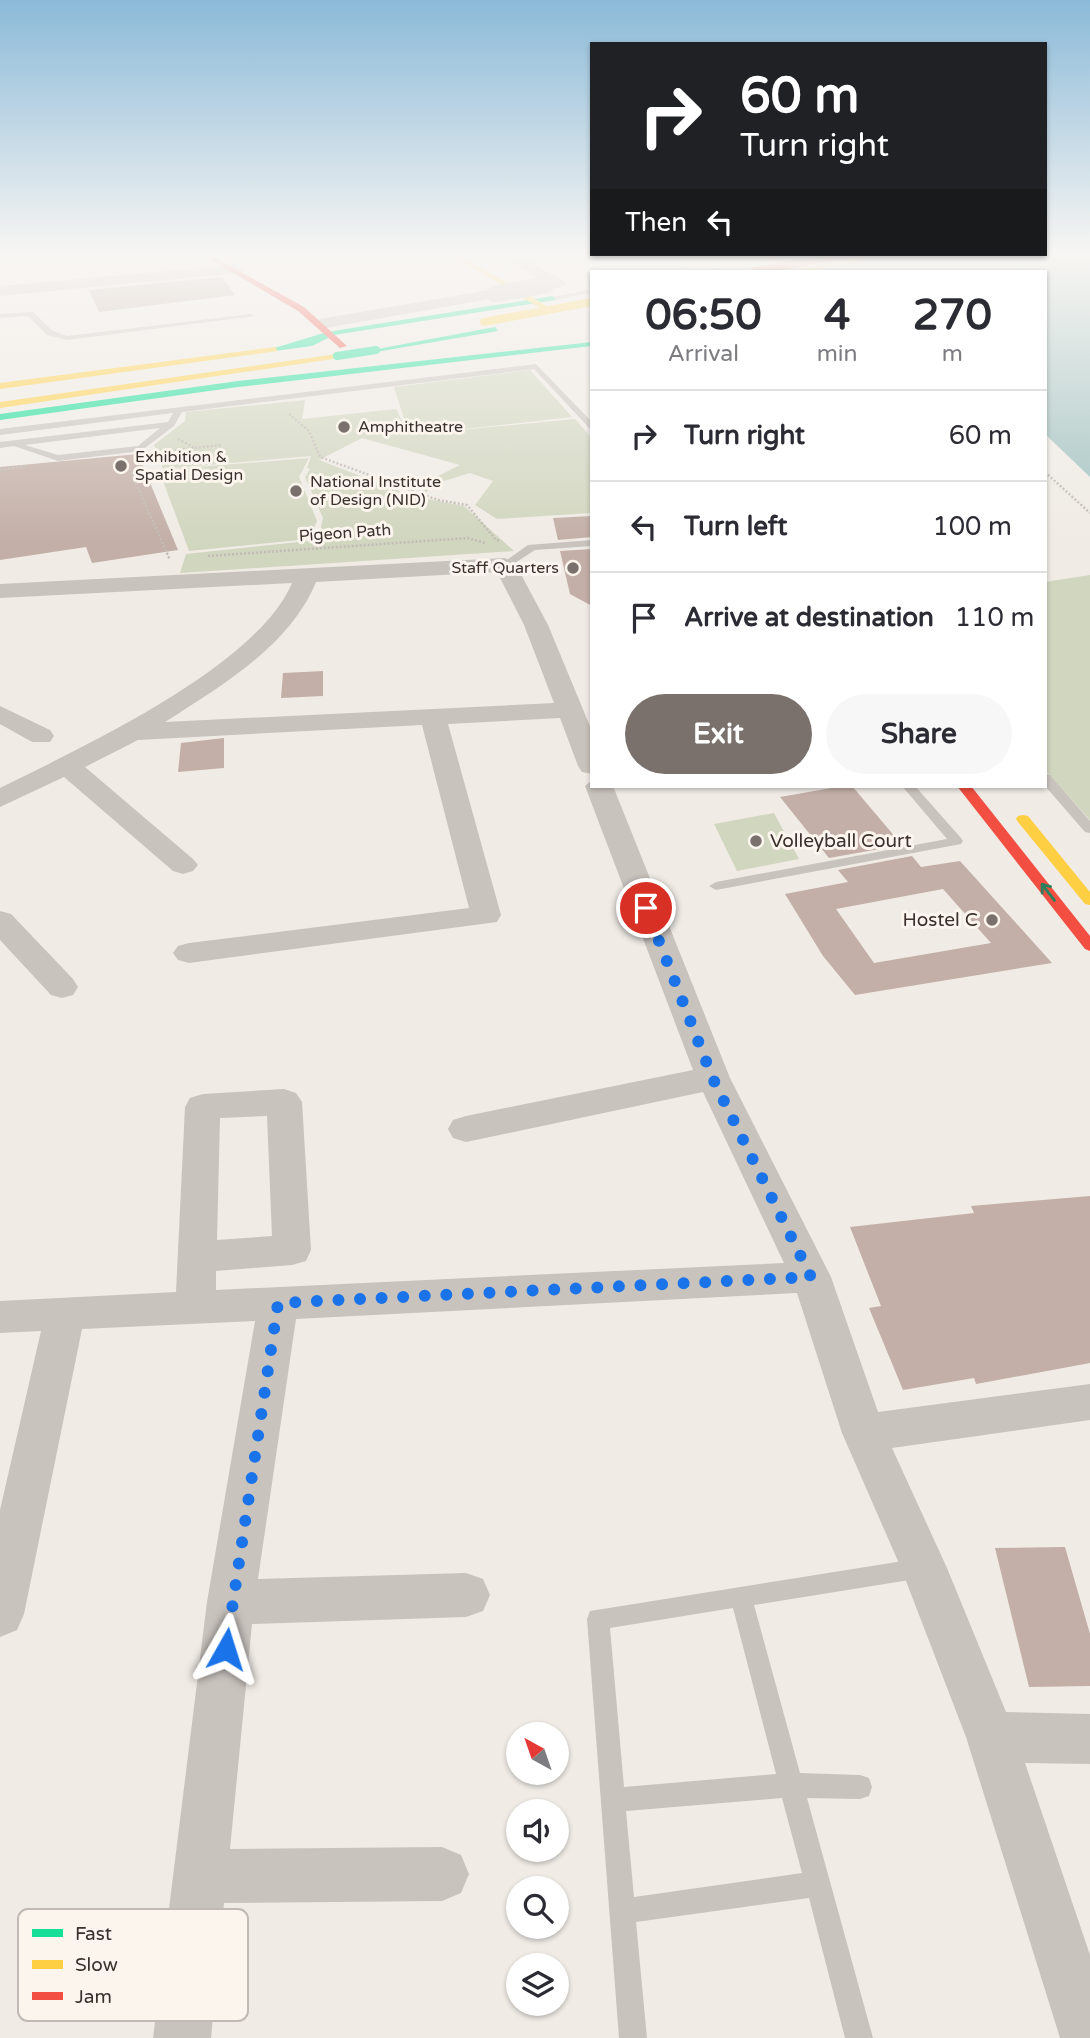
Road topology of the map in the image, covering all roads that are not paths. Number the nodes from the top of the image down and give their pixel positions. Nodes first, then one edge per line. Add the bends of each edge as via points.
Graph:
1 (252, 352) edge
2 (257, 352) edge
3 (268, 352) edge
4 (347, 352) edge
5 (521, 352) edge
6 (372, 369) junction
7 (0, 386) edge
8 (0, 395) edge
9 (0, 405) edge
10 (178, 410) junction
11 (0, 417) edge
12 (171, 424) junction
13 (590, 426) edge
14 (0, 432) edge
15 (5, 444) edge
16 (590, 543) edge
17 (504, 551) junction
18 (306, 577) junction
19 (0, 591) edge
20 (570, 710) junction
21 (0, 715) edge
22 (433, 717) junction
23 (133, 732) junction
24 (41, 736) dead end
25 (590, 761) edge
26 (67, 766) junction
27 (1047, 780) edge
28 (600, 788) edge
29 (910, 788) edge
30 (966, 788) edge
31 (0, 799) edge
32 (1013, 806) dead end
33 (1090, 829) edge
34 (183, 865) dead end
35 (716, 886) dead end
36 (1090, 901) edge
37 (0, 921) edge
38 (1090, 946) edge
39 (189, 953) dead end
40 (62, 987) dead end
41 (713, 1079) junction
42 (466, 1129) dead end
43 (197, 1257) junction
44 (811, 1277) junction
45 (278, 1303) junction
46 (195, 1308) junction
47 (65, 1314) junction
48 (0, 1317) edge
49 (1090, 1402) edge
50 (864, 1433) junction
51 (924, 1568) junction
52 (466, 1595) dead end
53 (741, 1597) junction
54 (231, 1602) junction
55 (0, 1614) edge
56 (991, 1737) junction
57 (1090, 1739) edge
58 (792, 1785) junction
59 (860, 1787) dead end
60 (614, 1800) junction
61 (442, 1874) dead end
62 (200, 1876) junction
63 (818, 1884) junction
64 (196, 1909) edge
65 (623, 1911) junction
66 (634, 2038) edge
67 (859, 2038) edge
68 (1089, 2038) edge

1 - 7 street
2 - 8 street
3 - 9 street
4 - 6 street
5 - 6 street
6 - 11 street
10 - 12 lane
10 - 13 lane via 536,366
10 - 14 lane
12 - 15 lane
12 - 15 lane via 141,448 58,458
16 - 17 lane
17 - 18 street
17 - 20 street
18 - 19 street
18 - 23 street via 304,590 277,625 207,684
20 - 22 street
20 - 25 street
21 - 24 street
22 - 23 street
22 - 39 street via 486,915
23 - 26 street
26 - 31 street
26 - 34 street
27 - 33 lane
28 - 41 street
29 - 35 lane via 956,841
38 -> 30 street
32 - 36 street
37 - 40 street
41 - 42 street
41 - 44 street
43 - 43 street via 203,1107 284,1102 292,1250
43 - 46 street
44 - 45 street
44 - 50 street
45 - 46 street
45 - 54 street
46 - 47 street
47 - 48 street
47 - 55 street
49 - 50 street
50 - 51 street
51 - 53 lane
51 - 56 street
52 - 54 street
53 - 58 lane
53 - 60 lane via 598,1619
54 - 62 street
56 - 57 street
56 - 68 street
58 - 59 lane
58 - 60 lane
58 - 63 lane
60 - 65 lane
61 - 62 street
62 - 64 street
63 - 65 lane
63 - 67 lane
65 - 66 lane

